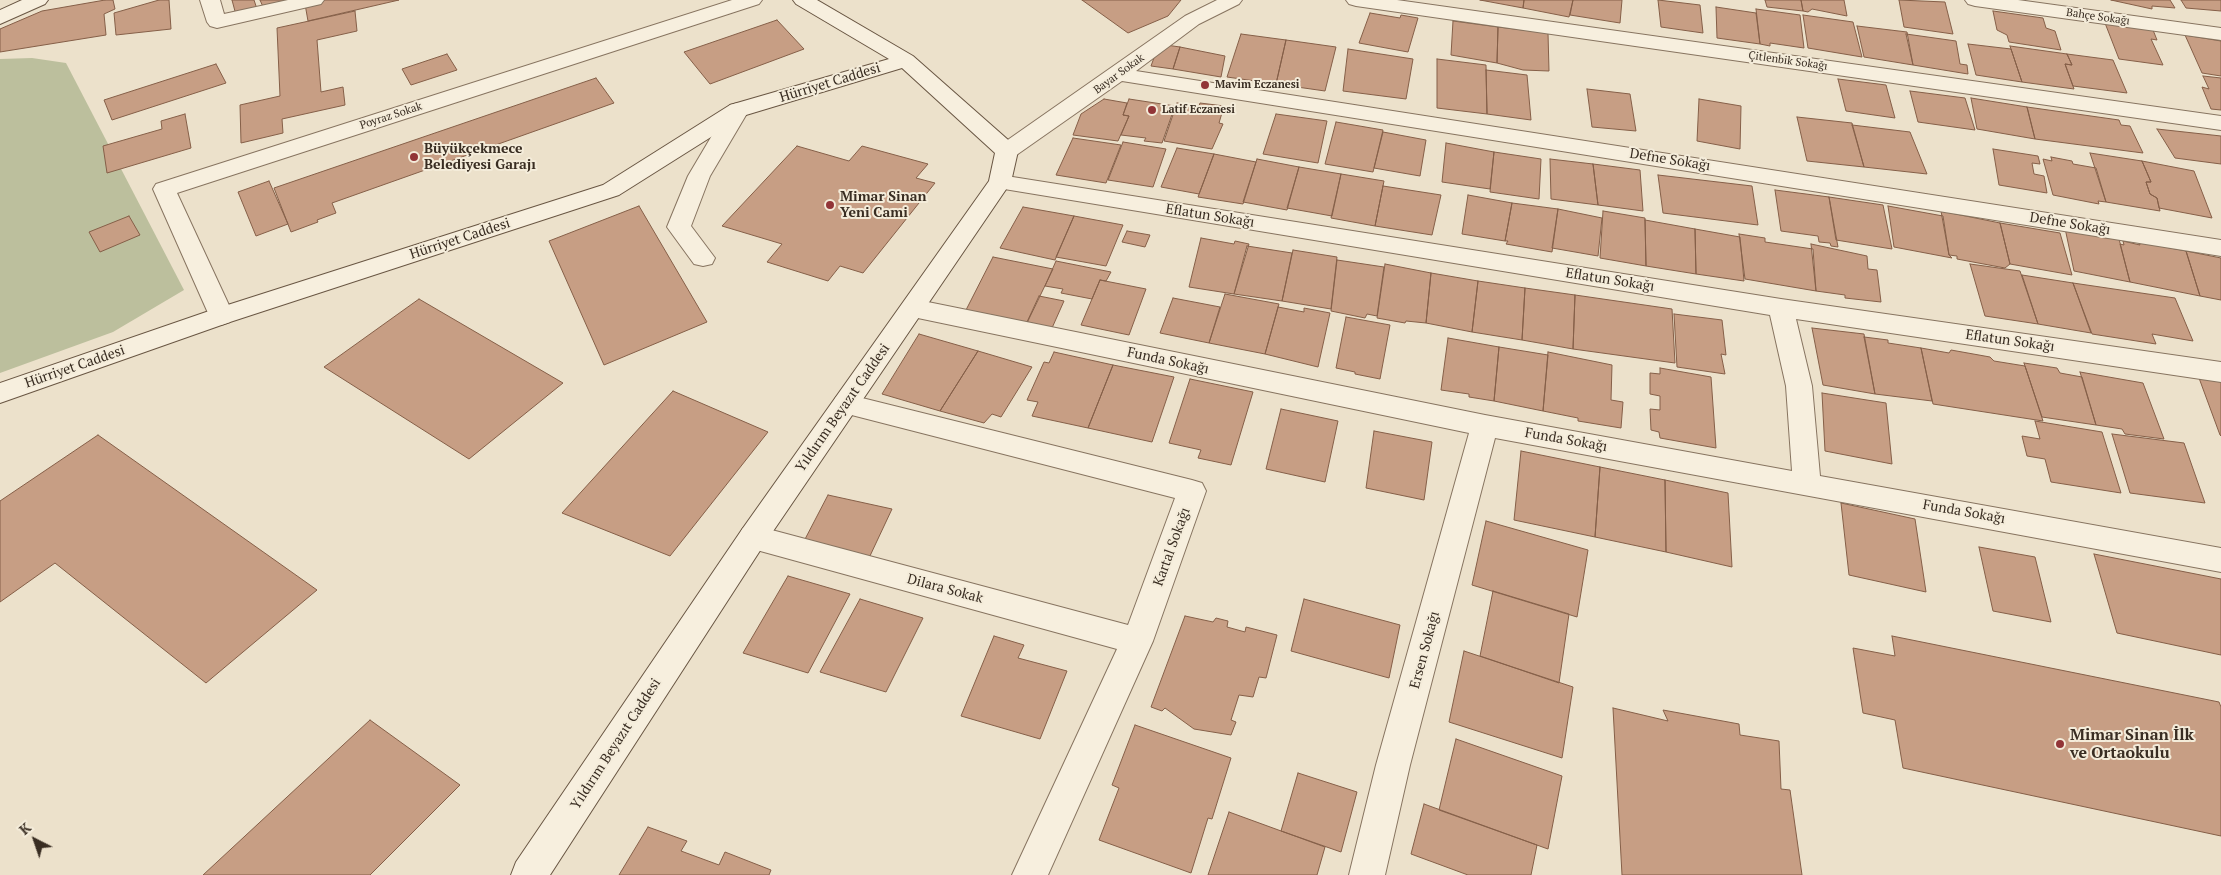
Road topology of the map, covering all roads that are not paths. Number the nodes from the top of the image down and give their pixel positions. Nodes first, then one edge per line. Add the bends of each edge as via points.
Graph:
1 (38, 0) edge
2 (210, 0) edge
3 (314, 0) edge
4 (752, 0) edge
5 (802, 0) edge
6 (1232, 0) edge
7 (1356, 0) edge
8 (1975, 0) edge
9 (0, 18) edge
10 (2221, 34) edge
11 (906, 60) junction
12 (1118, 74) junction
13 (738, 110) junction
14 (2221, 123) edge
15 (1007, 151) junction
16 (1000, 182) junction
17 (2221, 248) edge
18 (703, 258) dead end
19 (912, 308) junction
20 (1781, 308) junction
21 (221, 316) junction
22 (2221, 372) edge
23 (0, 392) edge
24 (846, 404) junction
25 (1486, 426) junction
26 (1807, 484) junction
27 (752, 537) junction
28 (2221, 560) edge
29 (1137, 641) junction
30 (528, 875) edge
31 (1030, 875) edge
32 (1367, 875) edge

1 - 9 street
2 - 3 street via 217,22
4 - 21 street, Poyraz Sokak via 164,189
5 - 11 street
6 - 12 street, Bayar Sokak via 1192,20
7 - 14 street, Çitlenbik Sokağı
8 - 10 street, Bahçe Sokağı
11 - 13 street, Hürriyet Caddesi
11 - 15 street
12 - 15 street, Bayar Sokak
12 - 17 street, Defne Sokağı
13 - 18 street via 699,176 679,227
13 - 21 street, Hürriyet Caddesi via 611,190
15 - 16 street, Yıldırım Beyazıt Caddesi
16 - 19 street, Yıldırım Beyazıt Caddesi
16 - 20 street, Eflatun Sokağı
19 - 24 street, Yıldırım Beyazıt Caddesi
19 - 25 street, Funda Sokağı
20 - 22 street, Eflatun Sokağı
20 - 26 street via 1799,386
21 - 23 street, Hürriyet Caddesi
24 - 27 street, Yıldırım Beyazıt Caddesi
24 - 29 street, Kartal Sokağı via 1192,491
25 - 26 street, Funda Sokağı
25 - 32 street, Ersen Sokağı via 1393,765
26 - 28 street, Funda Sokağı
27 - 29 street, Dilara Sokak
27 - 30 street, Yıldırım Beyazıt Caddesi
29 - 31 street, Kartal Sokağı

